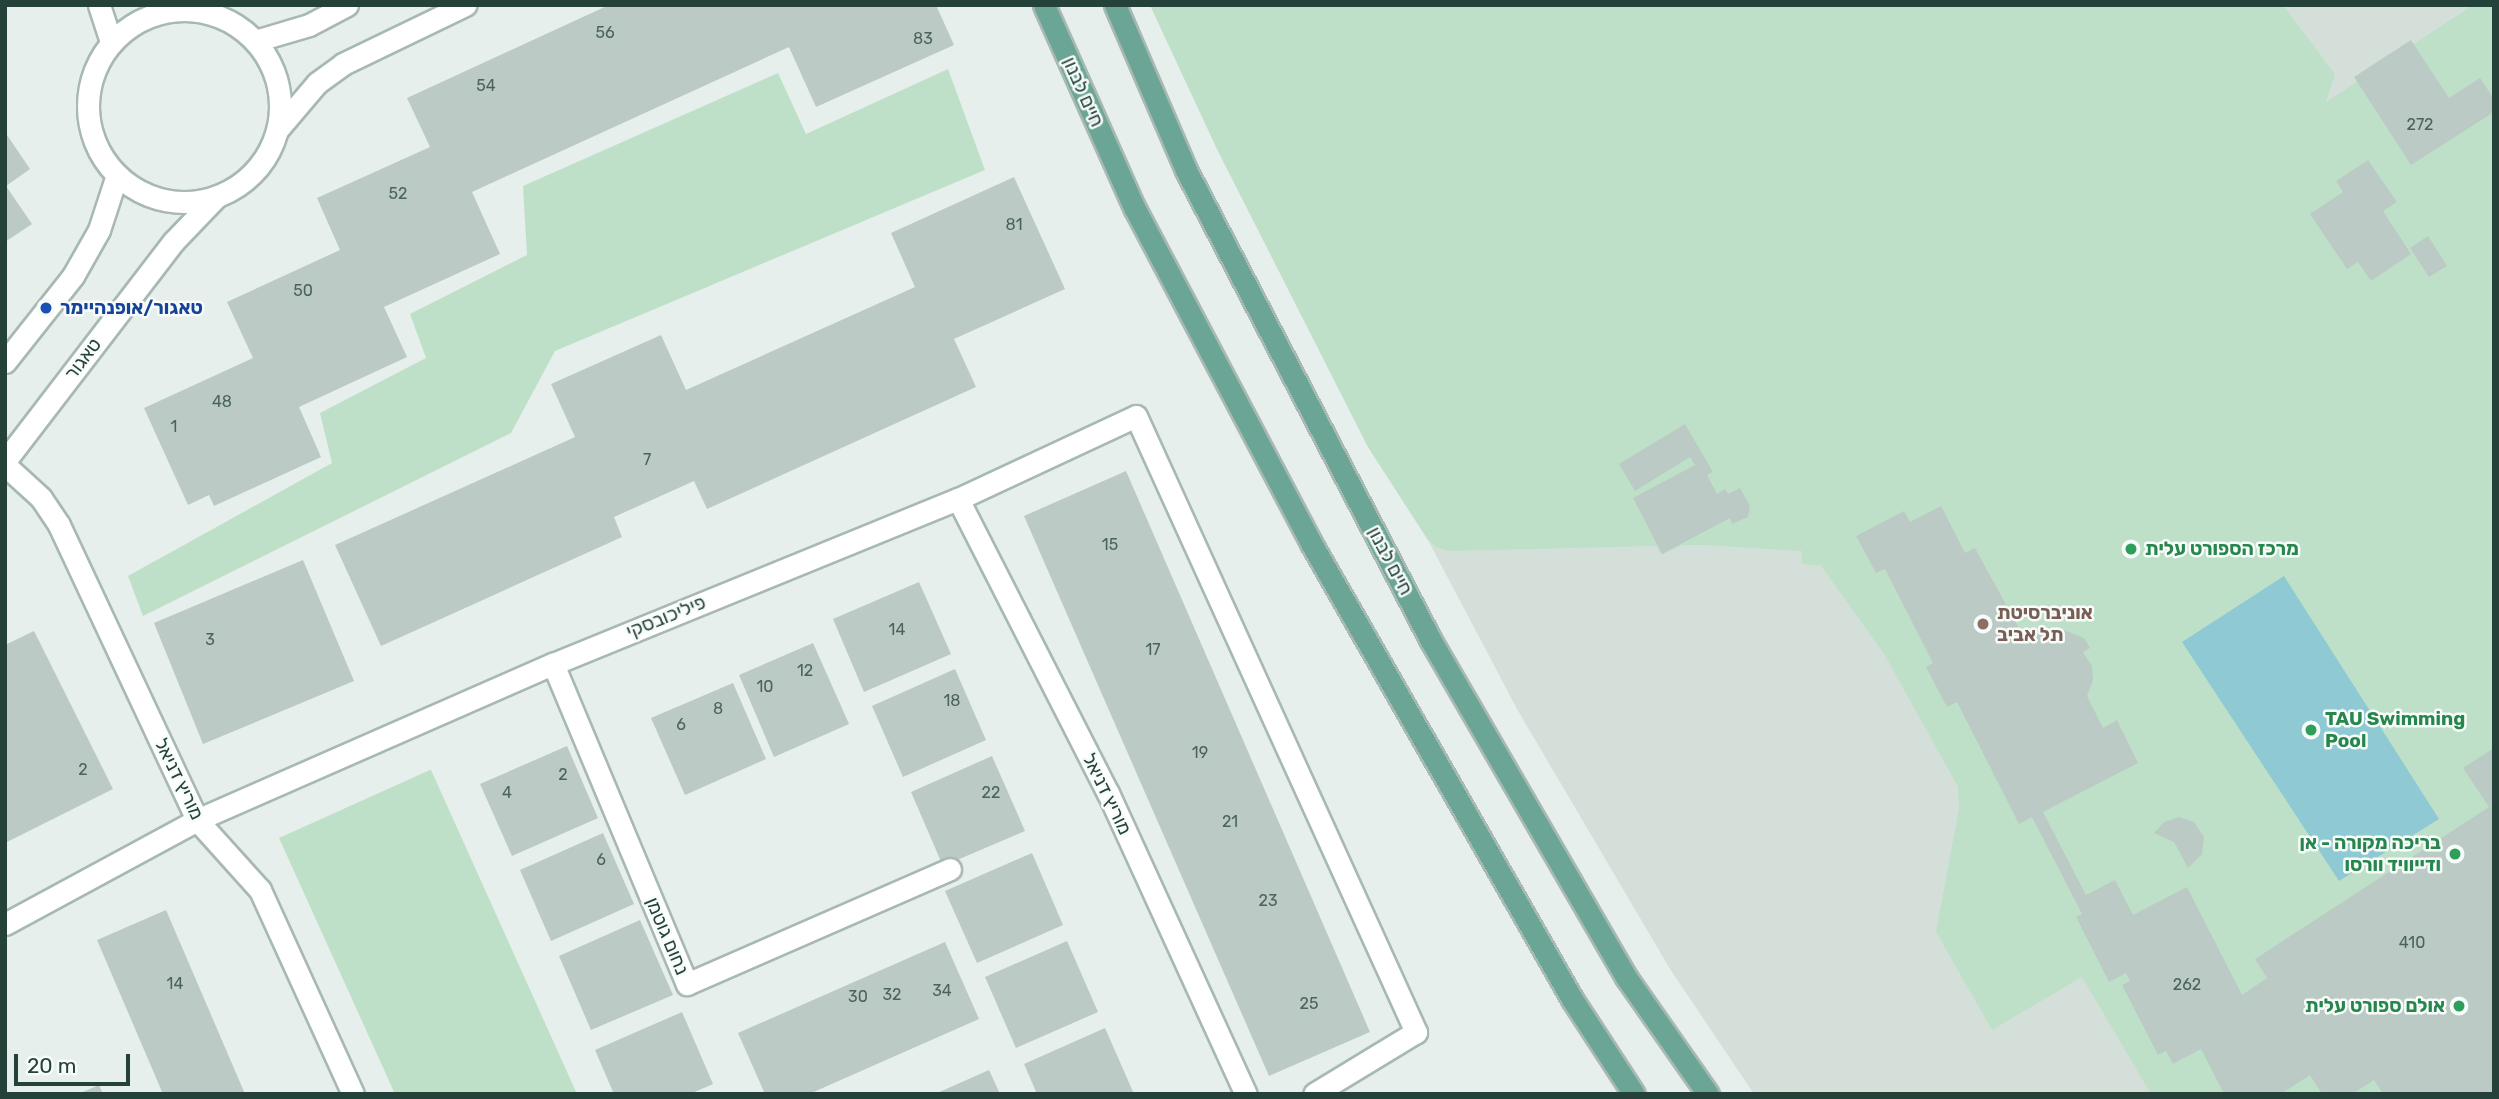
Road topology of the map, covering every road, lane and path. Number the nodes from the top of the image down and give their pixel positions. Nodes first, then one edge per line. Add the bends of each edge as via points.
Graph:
1 (99, 5) edge
2 (347, 5) edge
3 (465, 5) edge
4 (1044, 5) edge
5 (1115, 5) edge
6 (195, 8) edge
7 (255, 41) junction
8 (111, 43) junction
9 (277, 131) junction
10 (117, 175) junction
11 (217, 196) junction
12 (5, 362) edge
13 (5, 463) edge
14 (958, 499) junction
15 (553, 664) junction
16 (197, 820) junction
17 (950, 869) dead end
18 (5, 924) edge
19 (352, 1094) edge
20 (1245, 1094) edge
21 (1314, 1094) edge
22 (1634, 1094) edge
23 (1708, 1094) edge

1 - 8 street
2 - 7 street via 309,25
3 - 9 street via 343,64 317,83
4 - 22 main road, חיים לבנון via 1135,209 1311,543 1572,999
5 - 23 main road, חיים לבנון via 1185,170 1430,639 1626,977
6 - 7 street via 222,17
6 - 8 street via 167,11 136,23
7 - 9 street via 278,83
8 - 10 street via 96,67 88,96 100,152
9 - 11 street via 264,159 244,181
10 - 11 street via 139,191 164,200 191,202
10 - 12 street via 99,230 73,276
11 - 13 street, טאגור via 174,241
13 - 16 street, מוריץ דניאל via 41,498 59,525
14 - 15 street, פיליכובסקי
14 - 20 street, מוריץ דניאל via 1108,793
14 - 21 street, פיליכובסקי via 1136,416 1416,1032
15 - 16 street, פיליכובסקי
15 - 17 street, נחום גוטמן via 687,984
16 - 18 street, פיליכובסקי
16 - 19 street, מוריץ דניאל via 260,890

